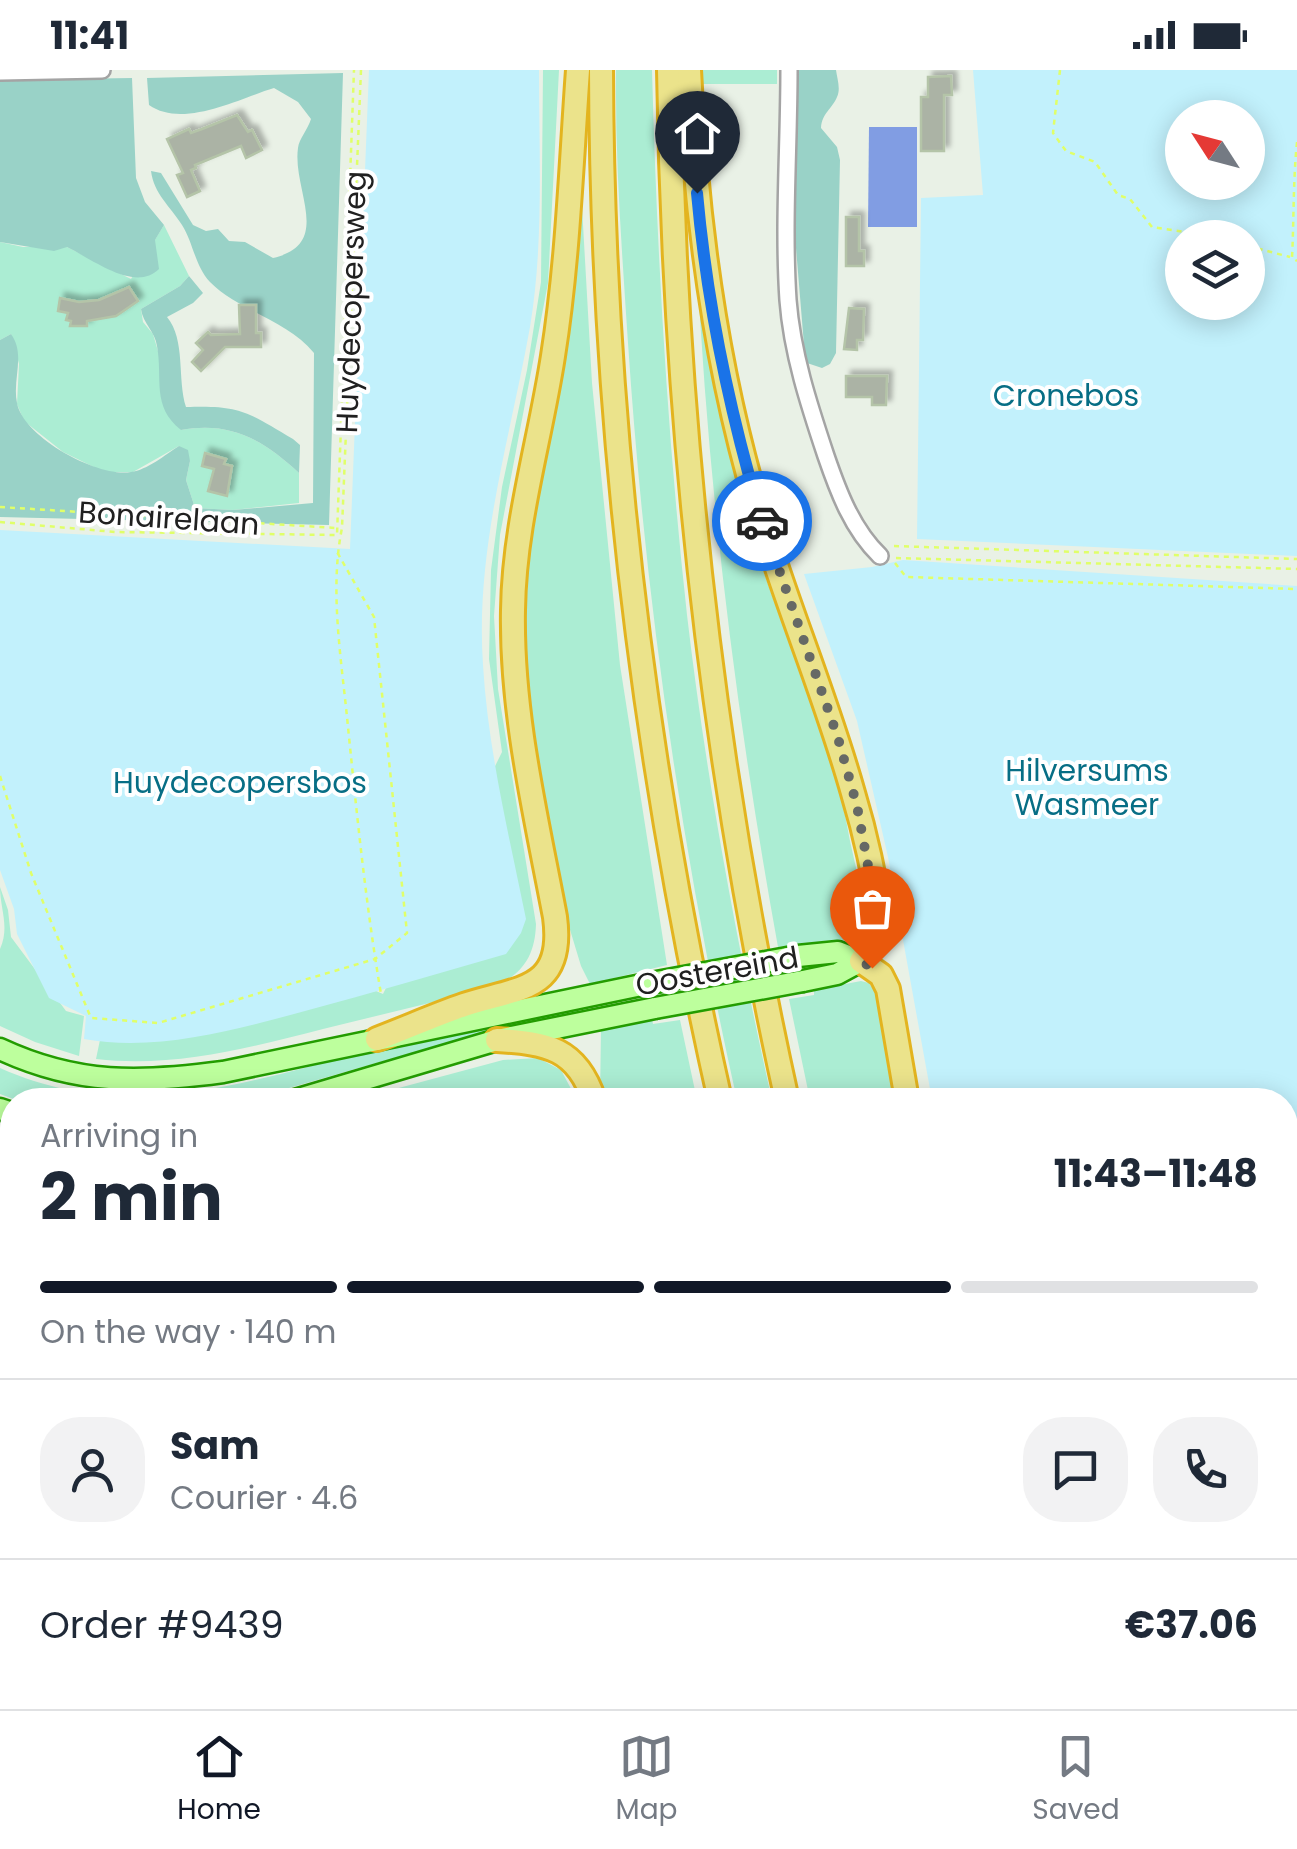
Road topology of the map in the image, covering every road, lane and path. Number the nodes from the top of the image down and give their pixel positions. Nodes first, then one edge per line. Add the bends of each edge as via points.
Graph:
1 (102, 70) edge
2 (354, 70) edge
3 (360, 70) edge
4 (578, 70) edge
5 (601, 70) edge
6 (669, 70) edge
7 (689, 70) edge
8 (790, 70) edge
9 (1060, 70) edge
10 (0, 72) edge
11 (1297, 142) edge
12 (1165, 228) edge
13 (1265, 251) edge
14 (1294, 259) edge
15 (0, 507) edge
16 (0, 522) edge
17 (340, 528) junction
18 (337, 534) joint
19 (874, 550) junction
20 (337, 552) junction
21 (1297, 559) edge
22 (1297, 568) edge
23 (1297, 590) edge
24 (0, 776) edge
25 (376, 959) junction
26 (861, 961) junction
27 (380, 994) dead end
28 (377, 1039) junction
29 (496, 1040) junction
30 (0, 1049) edge
31 (334, 1088) edge
32 (590, 1088) edge
33 (717, 1088) edge
34 (784, 1088) edge
35 (906, 1088) edge

1 - 10 street
2 - 17 path, Huydecopersweg
3 - 17 path, Huydecopersweg
4 - 28 highway via 565,276 523,510 513,610 517,698 556,917 556,953 530,987
5 - 33 highway via 607,288 636,615 664,811
6 - 34 highway via 692,516 716,712
7 - 26 highway via 700,226 729,397 760,518 838,738 874,892 876,932
8 - 19 street via 788,300 798,365 836,485
9 - 12 path via 1053,133 1066,151 1095,162 1152,226
11 - 14 path
13 - 14 path
15 - 17 path, Bonairelaan
16 - 18 path, Bonairelaan via 116,532
17 - 18 path, Huydecopersweg
17 - 20 path
19 - 21 path
19 - 22 path via 903,560
19 - 23 path via 906,577
20 - 25 path via 343,680
20 - 25 path via 374,617 408,934
24 - 25 path via 30,873 91,1018 158,1023
25 - 27 path
26 - 28 main road, Oostereind, bridge via 838,952 798,956
26 - 29 main road, Oostereind, bridge via 803,982
26 - 35 highway via 888,989
28 - 30 main road, Oostereind via 156,1081 70,1074
29 - 31 main road, Oostereind
29 - 32 highway via 544,1044 568,1057

